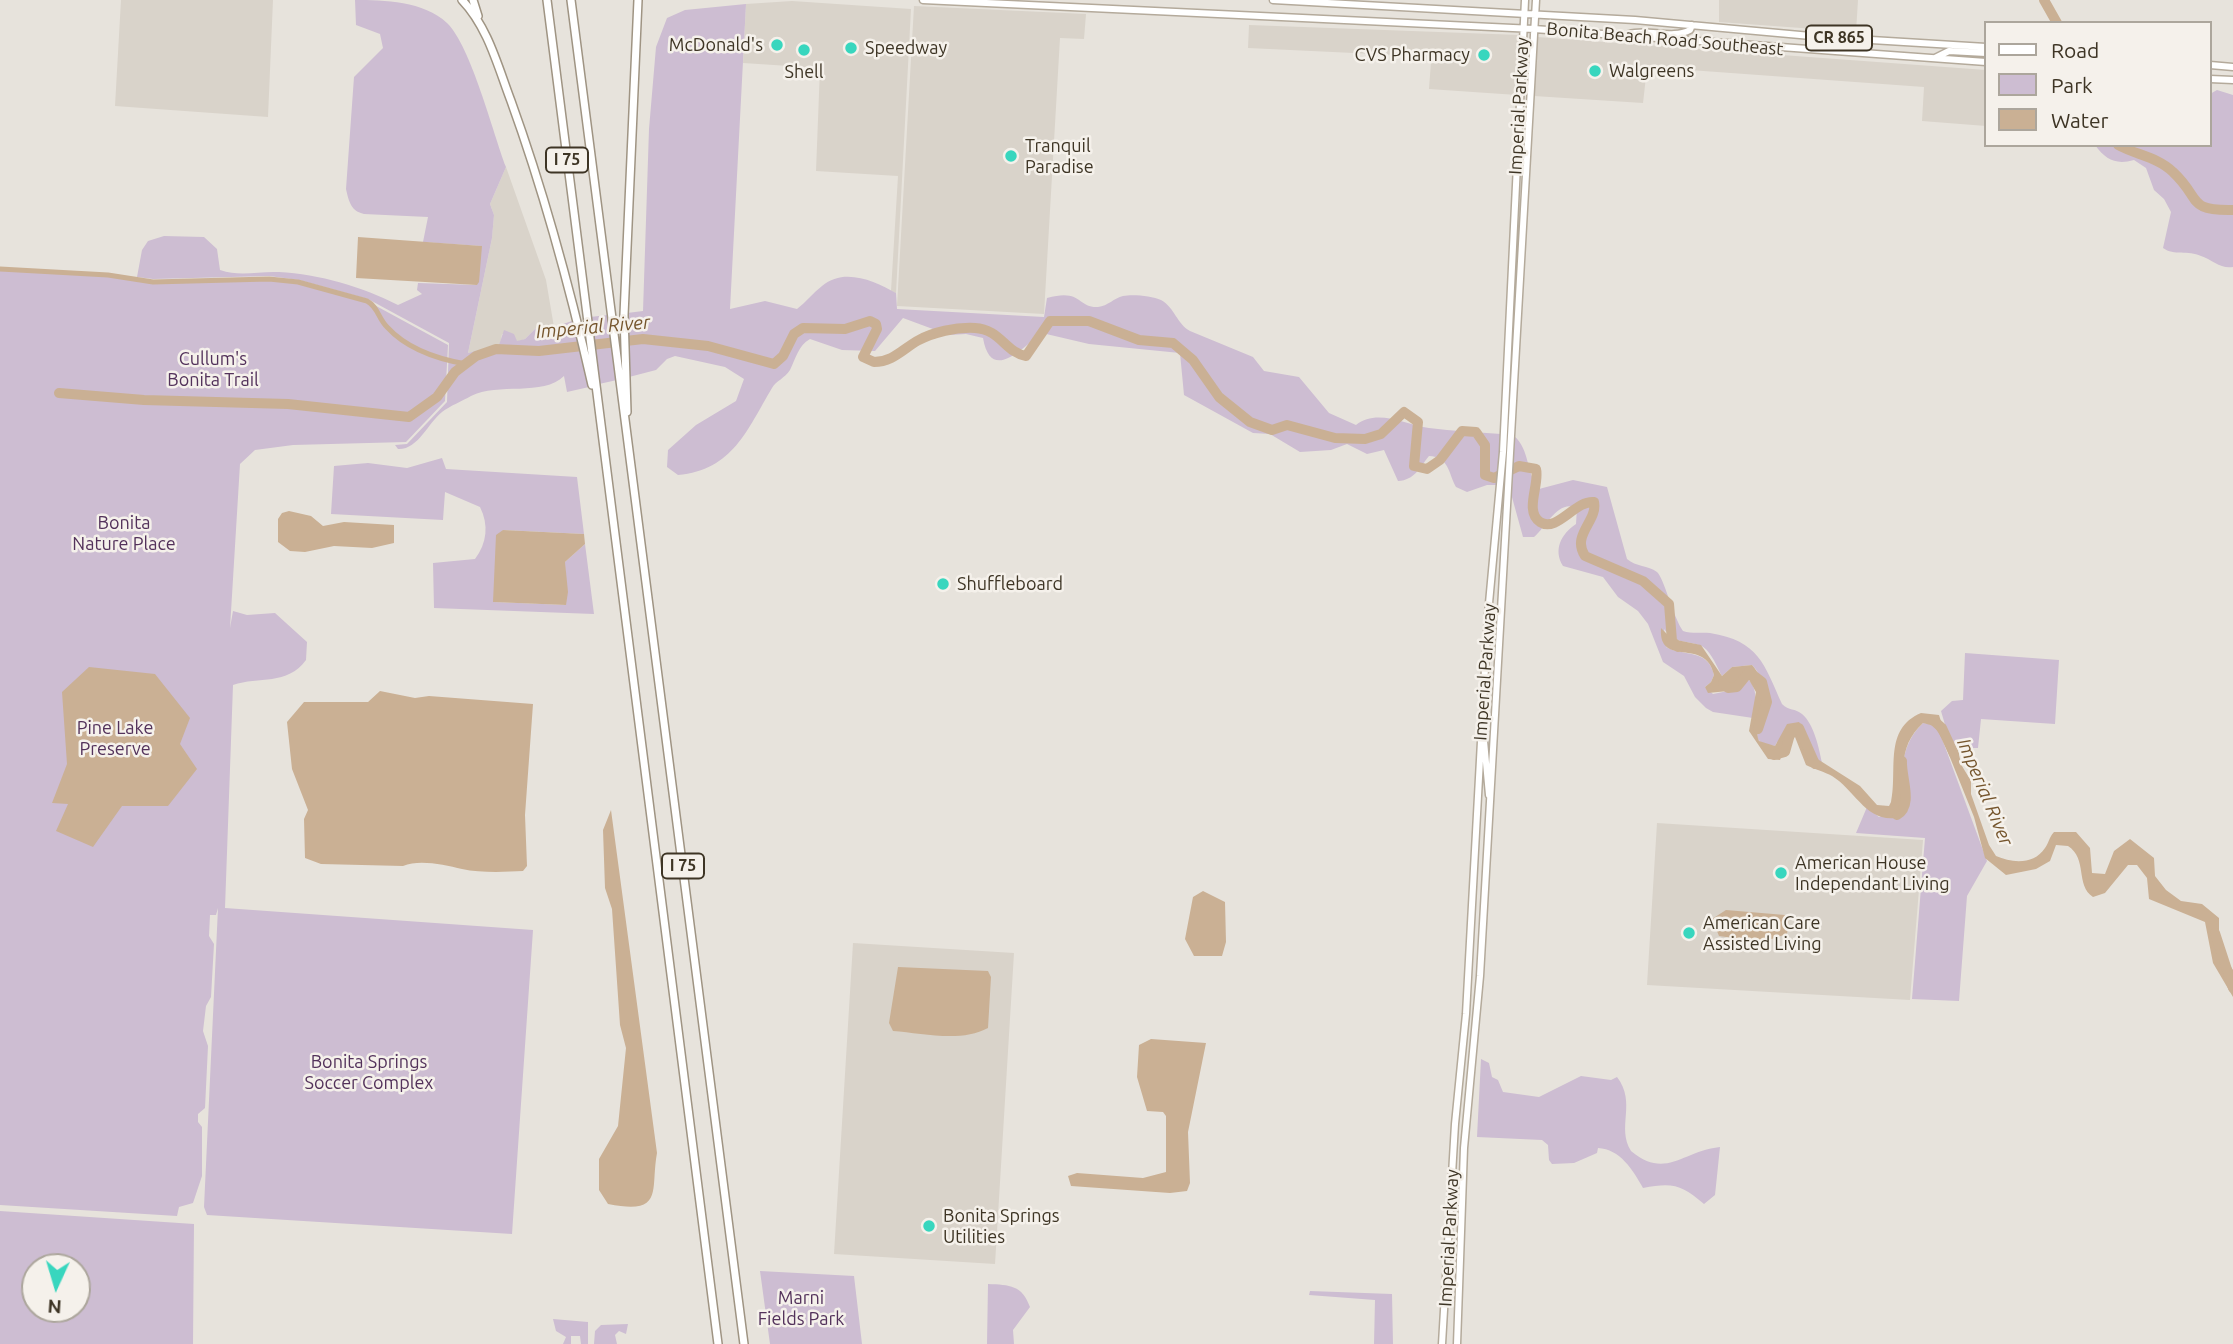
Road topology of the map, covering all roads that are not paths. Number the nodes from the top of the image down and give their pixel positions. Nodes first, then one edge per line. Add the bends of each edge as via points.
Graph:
1 (462, 0) edge
2 (473, 0) edge
3 (547, 0) edge
4 (571, 0) edge
5 (638, 0) edge
6 (645, 0) edge
7 (923, 0) edge
8 (1273, 0) edge
9 (1525, 0) edge
10 (1536, 0) edge
11 (638, 13) junction
12 (1524, 13) junction
13 (1535, 14) junction
14 (1692, 25) junction
15 (1523, 28) junction
16 (1534, 29) junction
17 (1625, 35) junction
18 (490, 44) junction
19 (1984, 47) edge
20 (1984, 53) edge
21 (1933, 58) junction
22 (1984, 62) edge
23 (2212, 65) edge
24 (2233, 66) edge
25 (2212, 79) edge
26 (2233, 80) edge
27 (624, 388) junction
28 (595, 391) junction
29 (1482, 725) junction
30 (1490, 797) junction
31 (1477, 808) junction
32 (718, 1344) edge
33 (744, 1344) edge
34 (1442, 1344) edge
35 (1457, 1344) edge

1 - 18 highway
2 - 18 highway
3 - 28 highway, I 75
4 - 27 highway, I 75
5 - 11 highway
6 - 11 highway
7 - 15 main road, Bonita Beach Road Southeast / CR 865
8 - 12 main road, Bonita Beach Road Southeast / CR 865
9 - 12 main road, Imperial Parkway
10 - 13 main road, Imperial Parkway
11 - 27 highway
12 - 13 main road, Bonita Beach Road Southeast / CR 865
12 - 15 main road, Imperial Parkway
13 - 14 main road, Bonita Beach Road Southeast / CR 865
13 - 16 main road, Imperial Parkway
14 - 17 main road via 1680,34 1637,31
14 - 19 main road, Bonita Beach Road Southeast / CR 865
15 - 16 main road, Bonita Beach Road Southeast / CR 865
15 - 29 main road, Imperial Parkway via 1500,504
16 - 17 main road, Bonita Beach Road Southeast / CR 865
16 - 30 main road, Imperial Parkway
17 - 21 main road, Bonita Beach Road Southeast / CR 865
18 - 28 highway via 547,202
20 - 21 main road via 1949,51
21 - 22 main road, Bonita Beach Road Southeast / CR 865
23 - 24 main road
25 - 26 main road
27 - 33 highway, I 75
28 - 32 highway, I 75
29 - 30 main road
29 - 31 main road, Imperial Parkway
30 - 31 main road
30 - 35 main road, Imperial Parkway via 1478,1011 1466,1116
31 - 34 main road, Imperial Parkway

